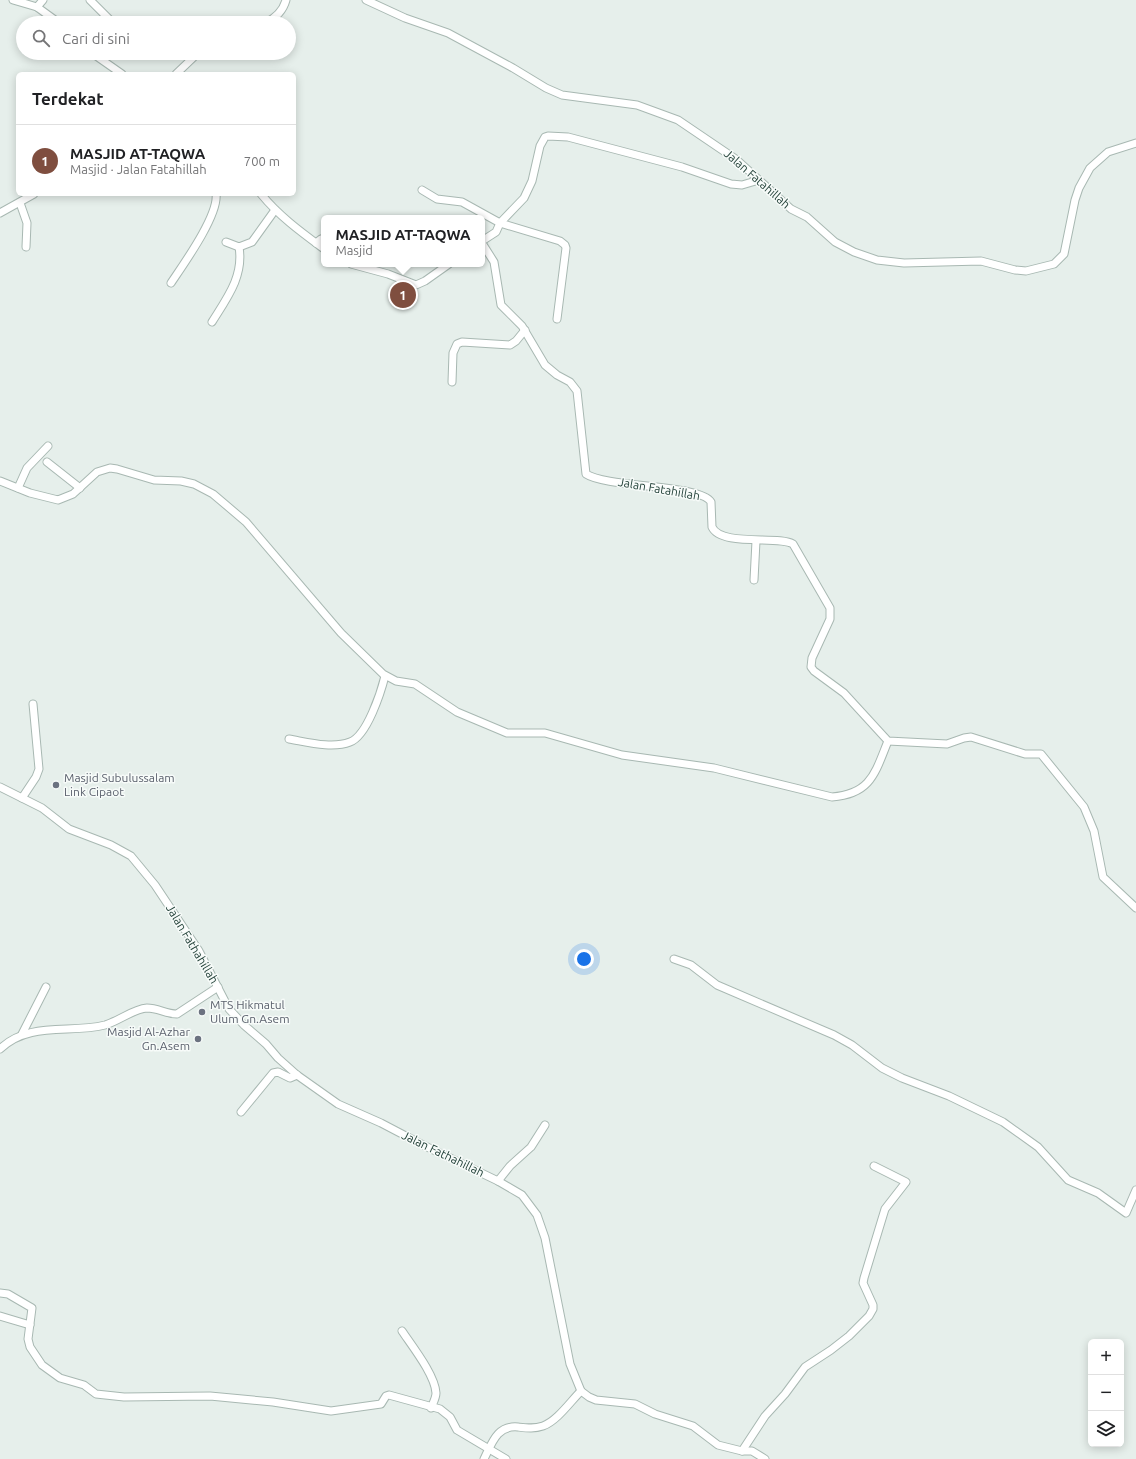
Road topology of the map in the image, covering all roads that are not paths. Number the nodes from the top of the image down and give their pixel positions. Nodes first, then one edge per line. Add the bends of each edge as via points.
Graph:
1 (13, 0) edge
2 (43, 0) edge
3 (90, 0) edge
4 (286, 0) edge
5 (366, 0) edge
6 (37, 7) junction
7 (49, 16) edge
8 (106, 16) edge
9 (276, 16) edge
10 (102, 60) edge
11 (191, 60) edge
12 (119, 72) edge
13 (178, 72) edge
14 (1136, 143) edge
15 (759, 180) junction
16 (422, 190) dead end
17 (31, 196) edge
18 (216, 196) edge
19 (262, 196) edge
20 (20, 203) junction
21 (275, 210) junction
22 (0, 213) edge
23 (500, 223) junction
24 (321, 240) edge
25 (485, 240) edge
26 (226, 242) dead end
27 (316, 243) junction
28 (26, 247) dead end
29 (239, 247) junction
30 (321, 247) edge
31 (485, 247) edge
32 (362, 267) edge
33 (445, 267) edge
34 (171, 283) dead end
35 (557, 319) dead end
36 (212, 322) dead end
37 (525, 330) junction
38 (452, 382) dead end
39 (48, 446) dead end
40 (47, 462) dead end
41 (0, 481) edge
42 (18, 488) junction
43 (80, 488) junction
44 (756, 541) junction
45 (754, 580) dead end
46 (385, 676) junction
47 (33, 704) dead end
48 (289, 739) dead end
49 (888, 741) junction
50 (0, 787) edge
51 (22, 798) junction
52 (1136, 908) edge
53 (674, 960) dead end
54 (46, 987) dead end
55 (218, 987) junction
56 (22, 1034) junction
57 (0, 1049) edge
58 (297, 1075) junction
59 (241, 1112) dead end
60 (545, 1125) dead end
61 (874, 1166) dead end
62 (498, 1180) junction
63 (1136, 1190) edge
64 (0, 1293) edge
65 (0, 1316) edge
66 (30, 1324) junction
67 (402, 1330) dead end
68 (581, 1391) junction
69 (430, 1408) junction
70 (489, 1449) junction
71 (742, 1451) junction
72 (484, 1459) edge
73 (506, 1459) edge
74 (766, 1459) edge

1 - 6 street
2 - 6 street
3 - 8 street
4 - 9 street
5 - 15 street, Jalan Fatahillah via 405,18 448,33 562,95 637,105 665,114 722,149
6 - 7 street
10 - 12 street
11 - 13 street
14 - 15 street, Jalan Fatahillah via 1108,152 1090,168 1077,194 1062,258 1054,264 1026,271 981,261 904,263 864,257 835,242 807,217 791,209
15 - 23 street, Jalan Fatahillah via 742,185 731,184 682,167 584,141 559,136 545,137 538,152 529,190
16 - 23 street via 437,200 462,202
17 - 20 street
18 - 34 street via 208,222 193,251
19 - 21 street
20 - 22 street
20 - 28 street via 27,223
21 - 27 street
21 - 29 street via 256,240
23 - 25 street, Jalan Fatahillah via 496,232
23 - 35 street via 560,241 565,245
24 - 27 street
26 - 29 street
27 - 30 street
29 - 36 street via 240,264 236,279
31 - 37 street, Jalan Fatahillah via 494,262 501,305
32 - 33 street via 416,285
37 - 38 street via 510,345 462,342 457,344 453,353
37 - 44 street, Jalan Fatahillah via 545,365 570,382 578,391 586,474 593,478 671,489 708,498 711,502 714,530 720,535
39 - 42 street via 27,468
40 - 43 street
41 - 42 street
42 - 43 street via 58,500 65,499
43 - 46 street via 97,472 110,468 154,480 187,482 208,490 246,522 341,633
44 - 45 street
44 - 49 street, Jalan Fatahillah via 785,541 796,547 830,608 830,620 812,658 812,667 844,693
46 - 48 street via 373,710 360,734 353,740 340,744 325,744
46 - 49 street via 415,684 457,712 507,733 546,733 622,755 714,768 832,796 846,796 859,791 867,784
47 - 51 street via 39,769
49 - 52 street via 947,744 971,737 1025,754 1041,754 1084,807 1094,831 1104,877 1108,884
50 - 51 street, Jalan Fathahillah
51 - 55 street, Jalan Fathahillah via 42,808 68,829 111,844 131,856 162,894 199,951
53 - 63 street via 691,966 717,985 834,1035 882,1068 902,1078 949,1096 1003,1122 1028,1137 1068,1180 1098,1194 1126,1213
54 - 56 street
55 - 56 street via 177,1014 148,1008 138,1010 115,1022 93,1027
55 - 58 street, Jalan Fathahillah via 229,1009
56 - 57 street
58 - 59 street via 290,1078 278,1072 273,1073
58 - 62 street, Jalan Fathahillah via 338,1104
60 - 62 street via 531,1147
61 - 71 street via 906,1183 885,1209 864,1278 863,1283 873,1303 873,1309 849,1336 805,1366 765,1416
62 - 68 street, Jalan Fathahillah via 522,1195 537,1215 545,1238 570,1364
64 - 66 street via 8,1294 30,1306
65 - 66 street
66 - 69 street via 28,1339 42,1365 60,1378 84,1385 96,1394 124,1397 210,1396 331,1410 381,1404 386,1396 390,1395
67 - 69 street via 432,1380 436,1393
68 - 70 street via 544,1426 530,1429 505,1427
68 - 71 street via 596,1400 635,1404 655,1414 694,1426 718,1445
69 - 70 street via 446,1412 457,1430
70 - 72 street
70 - 73 street
71 - 74 street via 752,1452

